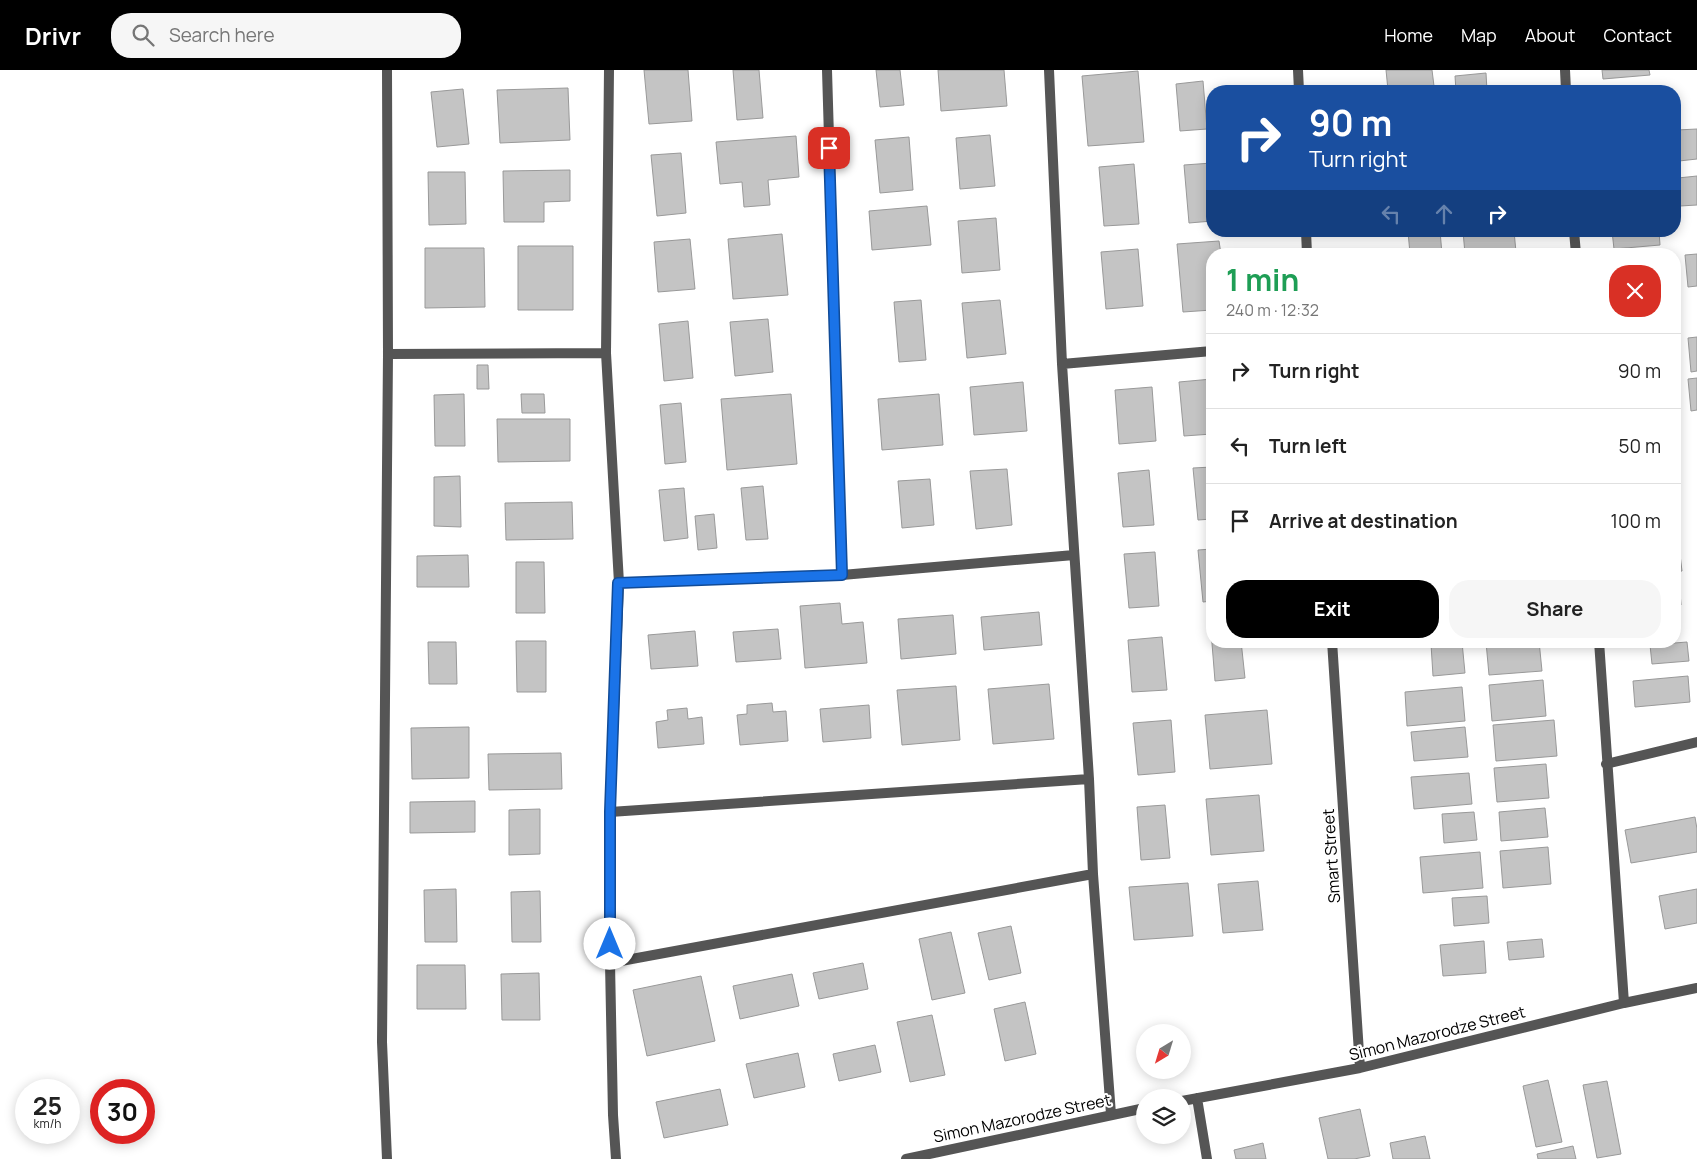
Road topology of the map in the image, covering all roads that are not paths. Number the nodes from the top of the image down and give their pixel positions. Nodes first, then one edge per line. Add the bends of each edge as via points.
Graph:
1 (387, 70) edge
2 (609, 70) edge
3 (827, 70) edge
4 (1049, 70) edge
5 (1298, 70) edge
6 (1565, 70) edge
7 (1299, 85) edge
8 (1566, 85) edge
9 (1206, 352) edge
10 (606, 353) junction
11 (388, 354) junction
12 (1062, 364) junction
13 (1074, 555) junction
14 (842, 575) junction
15 (618, 583) junction
16 (1332, 648) edge
17 (1599, 648) edge
18 (1697, 742) edge
19 (1606, 764) junction
20 (1089, 779) junction
21 (610, 812) junction
22 (1093, 874) junction
23 (610, 963) junction
24 (1697, 988) edge
25 (1624, 1003) junction
26 (1360, 1068) junction
27 (1197, 1098) junction
28 (1191, 1099) edge
29 (1136, 1110) edge
30 (1111, 1114) junction
31 (387, 1159) edge
32 (616, 1159) edge
33 (906, 1159) edge
34 (1207, 1159) edge

1 - 11 street
2 - 10 street
3 - 14 street
4 - 12 street
5 - 7 street
6 - 8 street
9 - 12 street
10 - 11 street
10 - 15 street
11 - 31 street via 382,1032
12 - 13 street
13 - 14 street
13 - 20 street
14 - 15 street
15 - 21 street
16 - 26 street, Smart Street
17 - 19 street
18 - 19 street
19 - 25 street
20 - 21 street
20 - 22 street
21 - 23 street
22 - 23 street
22 - 30 street
23 - 32 street
24 - 25 street, Simon Mazorodze Street
25 - 26 street, Simon Mazorodze Street
26 - 27 street, Simon Mazorodze Street
27 - 28 street, Simon Mazorodze Street
27 - 34 street
29 - 30 street, Simon Mazorodze Street
30 - 33 street, Simon Mazorodze Street

